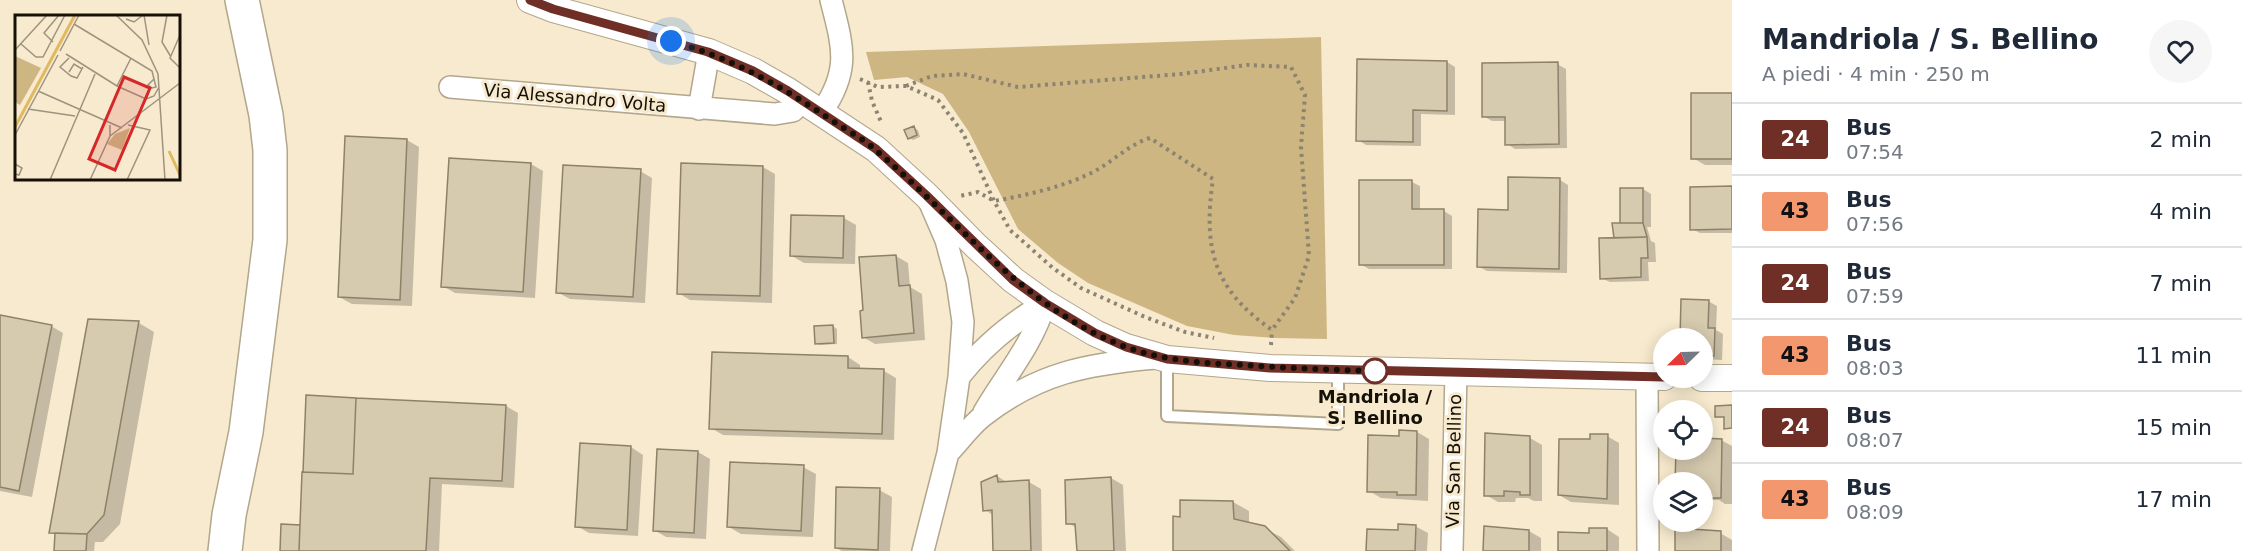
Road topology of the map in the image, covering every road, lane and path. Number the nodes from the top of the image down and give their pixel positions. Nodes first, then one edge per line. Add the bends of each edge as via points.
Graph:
1 (225, 0) edge
2 (242, 0) edge
3 (530, 0) edge
4 (831, 0) edge
5 (708, 52) junction
6 (860, 78) dead end
7 (867, 82) junction
8 (906, 86) junction
9 (450, 87) dead end
10 (812, 107) junction
11 (699, 109) junction
12 (884, 128) dead end
13 (926, 195) junction
14 (955, 198) dead end
15 (994, 201) junction
16 (1045, 303) junction
17 (1224, 340) dead end
18 (1262, 345) dead end
19 (1282, 346) dead end
20 (1164, 358) junction
21 (1338, 370) junction
22 (1456, 371) junction
23 (959, 377) junction
24 (1653, 378) edge
25 (1713, 378) edge
26 (1732, 378) edge
27 (1655, 388) edge
28 (981, 418) junction
29 (948, 453) junction
30 (229, 515) junction
31 (225, 551) edge
32 (923, 551) edge
33 (1452, 551) edge
34 (1648, 551) edge

1 - 30 highway via 250,120 254,236 231,433
2 - 30 highway via 266,115 270,240 246,432
3 - 5 street
4 - 10 street via 843,47 842,69 832,98
5 - 10 street via 753,71
5 - 11 street
6 - 7 path
7 - 8 path via 878,87
7 - 12 path
8 - 15 path via 938,100 950,113
8 - 15 path via 932,76 963,74 1018,87 1247,65 1291,67 1305,95 1300,147 1309,256 1295,297 1272,330 1237,302 1221,279 1211,251 1208,213 1213,179 1150,138 1090,174
9 - 11 street, Via Alessandro Volta
10 - 11 street, Via Alessandro Volta via 775,114
10 - 13 street via 876,149
13 - 16 street, Via San Bellino via 1013,280
13 - 23 street, Via San Bellino via 946,240 957,281 963,321
14 - 15 path via 978,192
15 - 17 path via 1010,230 1082,288 1144,317 1185,332
16 - 20 street, Via San Bellino via 1095,333
16 - 23 street via 997,335
16 - 28 street, Via San Bellino via 1040,322
18 - 19 path
20 - 21 street, Via San Bellino
20 - 21 lane via 1167,416 1338,424
20 - 28 street, Via San Bellino via 1117,362 1048,378 1024,388
21 - 22 street, Via San Bellino
22 - 24 street, Via San Bellino
22 - 33 street, Via San Bellino
23 - 29 street, Via San Bellino
25 - 26 street
27 - 34 street, Via San Bellino
28 - 29 street, Via San Bellino
29 - 32 street, Via San Bellino
30 - 31 highway

